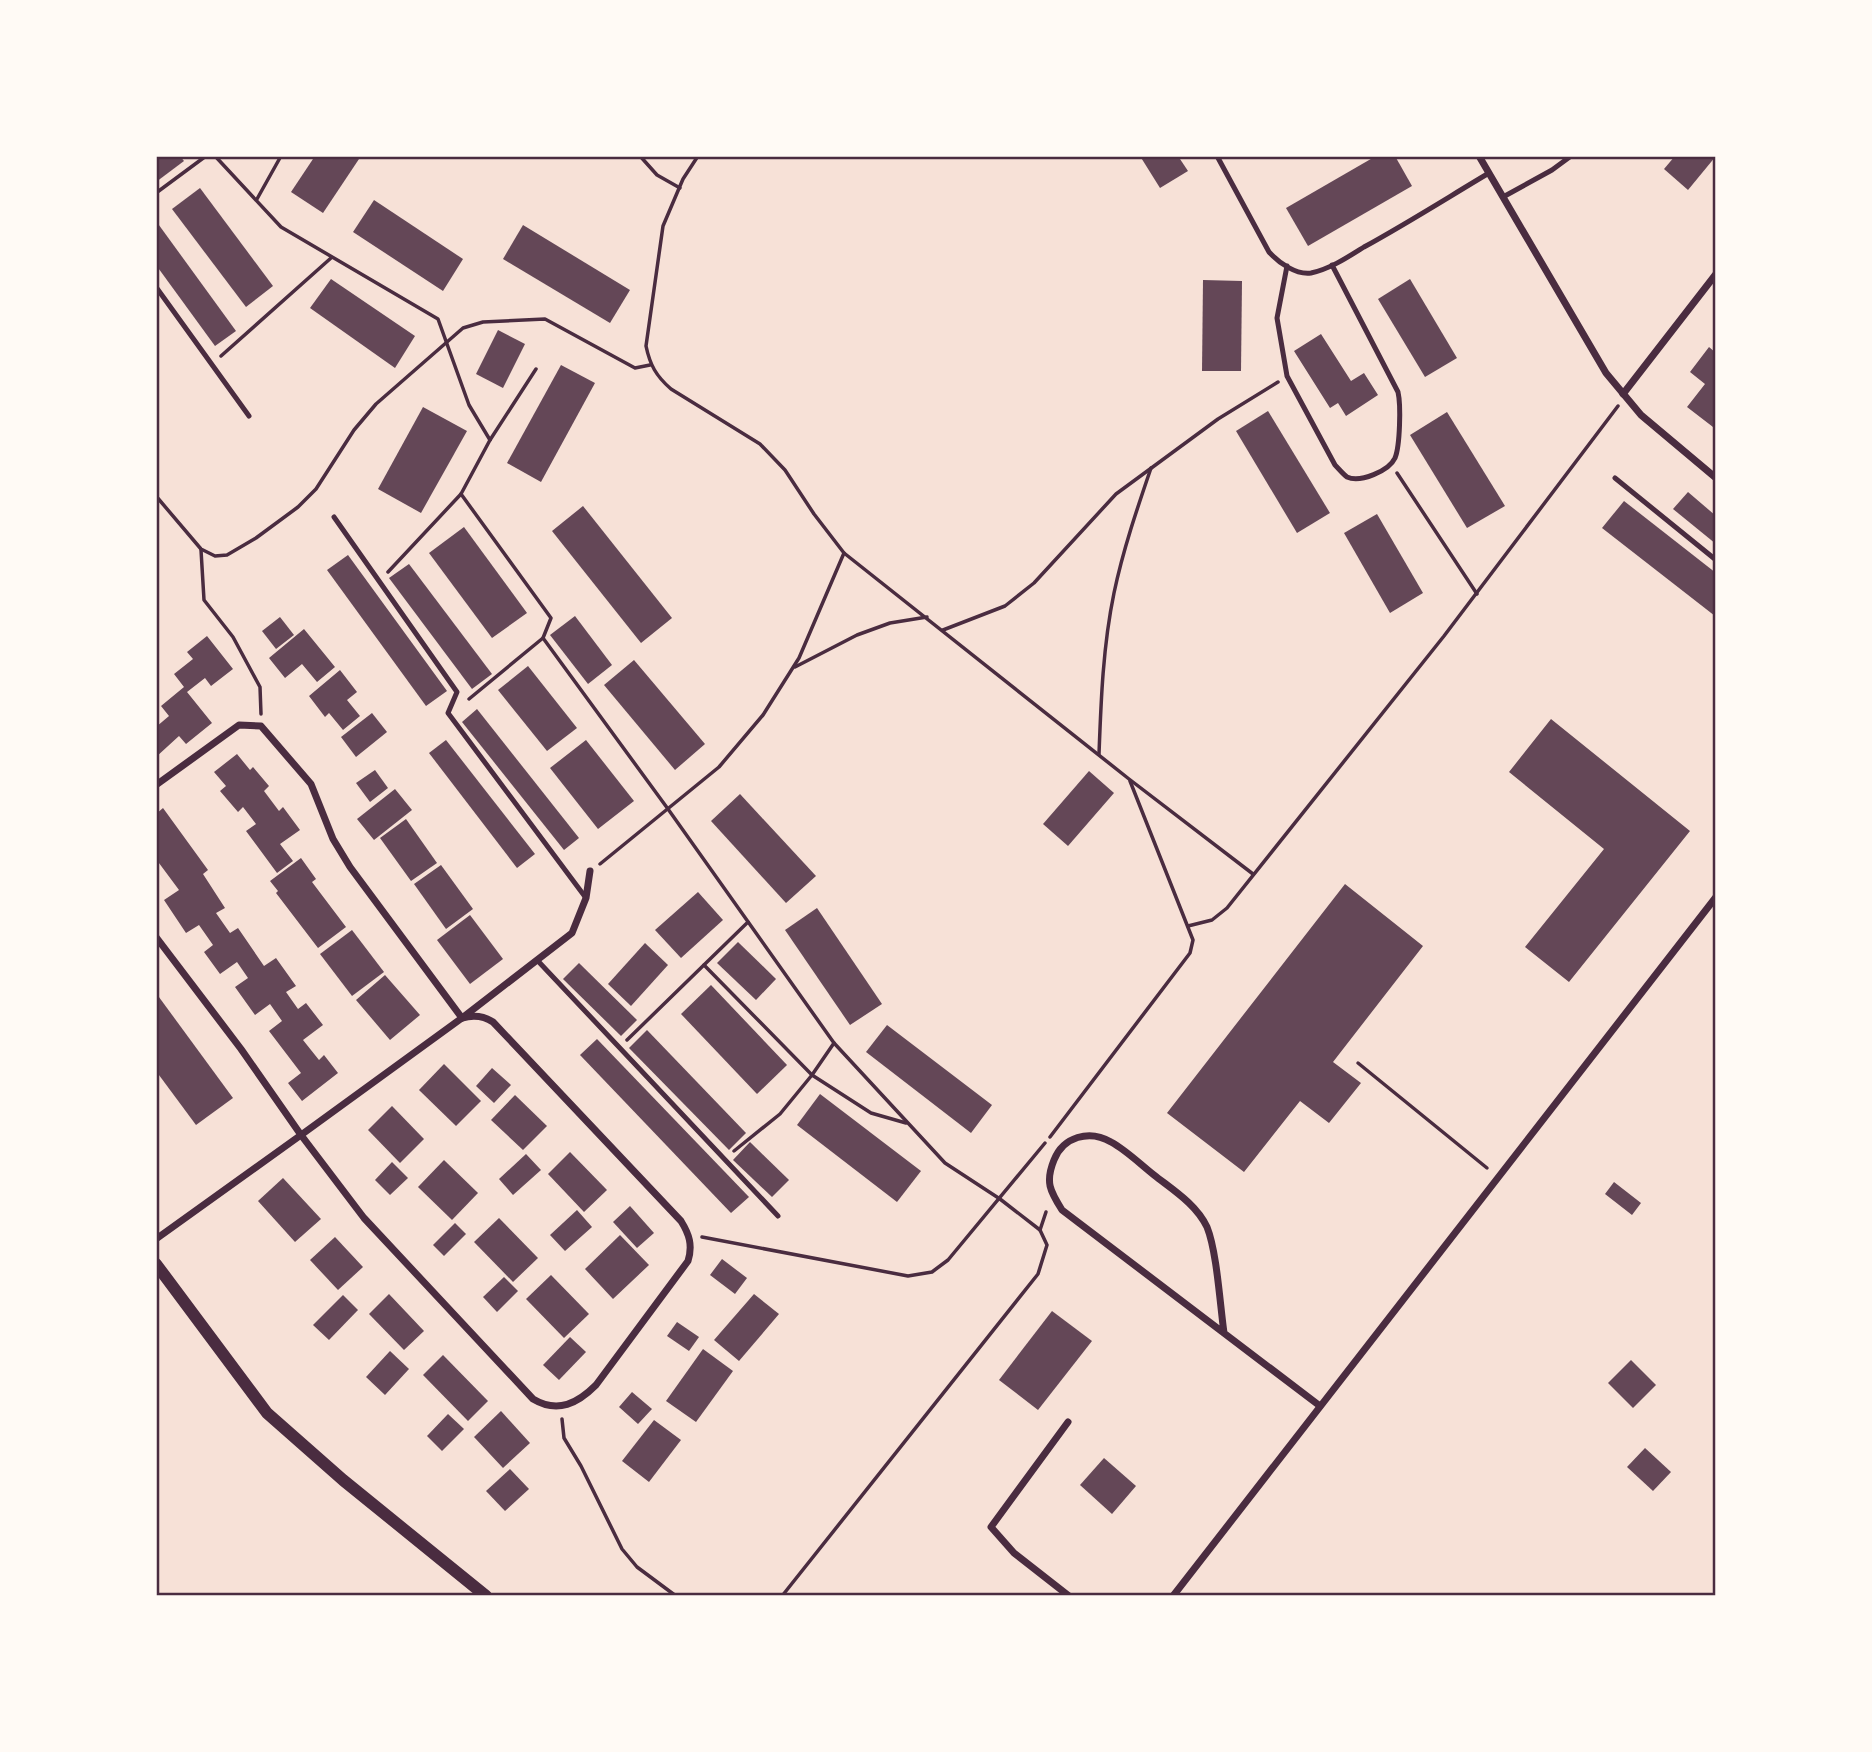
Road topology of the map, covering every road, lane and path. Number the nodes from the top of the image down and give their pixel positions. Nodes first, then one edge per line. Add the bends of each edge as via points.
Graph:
1 (206, 156) edge
2 (215, 156) edge
3 (281, 156) edge
4 (640, 156) edge
5 (698, 156) edge
6 (1217, 156) edge
7 (1479, 156) edge
8 (1571, 156) edge
9 (1489, 173) junction
10 (680, 188) junction
11 (156, 192) edge
12 (1503, 197) junction
13 (257, 199) junction
14 (331, 258) junction
15 (1332, 265) junction
16 (1287, 266) junction
17 (1716, 274) edge
18 (156, 287) edge
19 (447, 341) junction
20 (212, 364) junction
21 (650, 365) junction
22 (536, 369) dead end
23 (1287, 376) junction
24 (1623, 394) junction
25 (249, 416) dead end
26 (490, 440) junction
27 (1390, 463) junction
28 (1152, 466) junction
29 (1615, 478) dead end
30 (1716, 478) edge
31 (461, 494) junction
32 (156, 496) edge
33 (334, 517) dead end
34 (201, 550) junction
35 (845, 553) junction
36 (1716, 560) edge
37 (379, 581) junction
38 (1477, 594) junction
39 (927, 617) junction
40 (943, 630) junction
41 (543, 638) junction
42 (793, 668) junction
43 (453, 702) junction
44 (261, 726) junction
45 (1099, 754) junction
46 (1129, 779) junction
47 (156, 785) edge
48 (668, 809) junction
49 (590, 871) joint
50 (1253, 874) junction
51 (586, 898) junction
52 (1716, 898) edge
53 (748, 922) junction
54 (1188, 926) junction
55 (156, 937) edge
56 (537, 960) junction
57 (704, 965) junction
58 (462, 1018) junction
59 (834, 1043) junction
60 (618, 1048) junction
61 (1358, 1063) dead end
62 (812, 1075) junction
63 (907, 1124) junction
64 (300, 1135) junction
65 (724, 1160) junction
66 (1499, 1178) junction
67 (1000, 1199) junction
68 (778, 1216) dead end
69 (690, 1235) junction
70 (156, 1239) edge
71 (156, 1264) edge
72 (1224, 1333) junction
73 (561, 1406) junction
74 (1320, 1406) junction
75 (1068, 1422) dead end
76 (486, 1596) edge
77 (676, 1596) edge
78 (782, 1596) edge
79 (1069, 1596) edge
80 (1173, 1596) edge

1 - 11 path
2 - 13 path
3 - 13 path
4 - 10 path via 657,175
5 - 10 path
6 - 16 lane via 1269,252
7 - 9 street
8 - 12 lane
9 - 12 street
9 - 15 lane
10 - 21 path via 663,226 646,346
12 - 24 street via 1606,373
13 - 14 path via 281,227
14 - 19 path via 438,319
14 - 20 path
15 - 16 lane via 1309,273
15 - 27 lane via 1398,392 1397,444
16 - 23 lane via 1277,318
17 - 24 street
18 - 20 lane
19 - 21 path via 463,328 483,322 545,319 635,368
19 - 26 path via 469,405
19 - 34 path via 376,404 298,507 227,555
20 - 25 lane
21 - 35 path via 671,389 760,444 785,470
22 - 26 path
23 - 27 lane via 1335,466 1345,476 1357,479
23 - 28 path
24 - 30 street via 1641,415
24 - 38 path via 1616,412
26 - 31 path
27 - 38 path
28 - 40 path via 1116,494 1034,583 1005,606
28 - 45 path via 1114,594 1101,681
29 - 36 lane
31 - 37 path
31 - 41 path via 551,618
32 - 34 path
33 - 37 lane
34 - 44 path via 204,600 233,637 260,687
35 - 39 path
35 - 42 path
37 - 43 lane via 457,692
38 - 50 path
39 - 40 path
39 - 42 path via 890,623 858,635
40 - 45 path
41 - 43 path via 471,698
41 - 48 path
42 - 48 path via 763,715 719,767
43 - 51 lane via 448,713
44 - 47 street via 239,725
44 - 58 street via 311,784 350,867
45 - 46 path
46 - 50 path
46 - 54 path
48 - 49 path
48 - 53 path
49 - 51 street
50 - 54 path via 1212,920
51 - 56 street via 572,933
52 - 66 street
53 - 57 path
53 - 59 path
54 - 67 path via 1193,940 1190,953
55 - 64 street
56 - 58 street
56 - 60 lane
57 - 60 path
57 - 62 path
58 - 64 street
58 - 69 street via 494,1022 681,1220
59 - 62 path
59 - 63 path
60 - 65 lane
61 - 66 path
62 - 63 path via 870,1113
62 - 65 path via 780,1114
63 - 67 path via 945,1163
64 - 70 street
64 - 73 street via 364,1219 533,1399
65 - 68 lane
66 - 74 street
67 - 69 path via 948,1260 932,1272 908,1276
67 - 78 path via 1040,1230 1047,1245 1038,1274
69 - 73 street via 688,1261 597,1385 581,1401
71 - 76 street via 267,1413
72 - 72 street via 1062,1210 1051,1194 1048,1174 1058,1151 1072,1139 1088,1135 1110,1141 1189,1202 1209,1236
72 - 74 street
73 - 77 path via 565,1438 622,1549 637,1567
74 - 80 street
75 - 79 street via 991,1527 1014,1553

